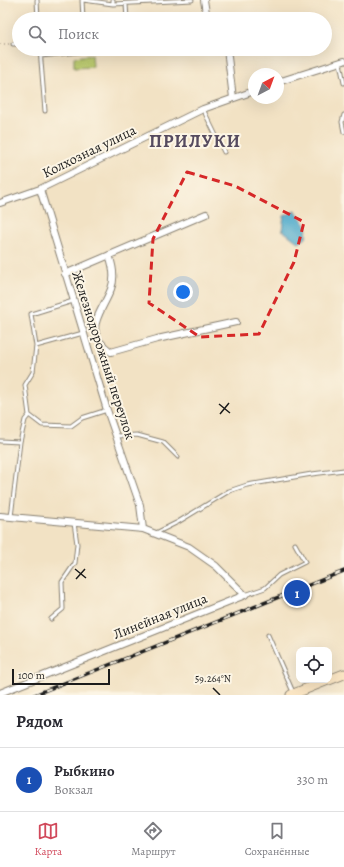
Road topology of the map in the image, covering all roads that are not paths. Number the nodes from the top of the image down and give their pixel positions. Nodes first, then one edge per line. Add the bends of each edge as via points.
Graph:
1 (37, 0) edge
2 (83, 0) edge
3 (113, 0) edge
4 (192, 0) edge
5 (204, 0) edge
6 (179, 1) edge
7 (113, 4) junction
8 (126, 4) junction
9 (38, 12) edge
10 (83, 12) edge
11 (127, 12) edge
12 (206, 12) edge
13 (41, 56) edge
14 (228, 56) edge
15 (342, 62) edge
16 (284, 80) edge
17 (344, 83) edge
18 (248, 93) edge
19 (233, 98) junction
20 (203, 109) junction
21 (46, 111) dead end
22 (344, 115) edge
23 (344, 132) edge
24 (224, 152) dead end
25 (40, 189) junction
26 (0, 203) edge
27 (206, 214) dead end
28 (109, 255) junction
29 (65, 274) junction
30 (73, 301) junction
31 (236, 322) dead end
32 (94, 329) junction
33 (83, 333) junction
34 (36, 346) junction
35 (107, 410) junction
36 (29, 415) junction
37 (117, 436) junction
38 (0, 441) edge
39 (20, 442) junction
40 (178, 456) dead end
41 (344, 470) edge
42 (0, 516) edge
43 (11, 517) junction
44 (74, 523) junction
45 (143, 530) junction
46 (154, 533) junction
47 (295, 544) dead end
48 (245, 594) junction
49 (51, 619) dead end
50 (268, 635) dead end
51 (344, 674) edge
52 (332, 679) edge
53 (321, 683) edge
54 (0, 693) edge
55 (293, 694) edge

1 - 9 lane
2 - 7 lane
2 - 10 lane
3 - 7 lane
4 - 6 lane
5 - 12 street
6 - 8 lane
7 - 8 lane
8 - 11 lane
13 - 21 lane
14 - 19 street
15 - 16 street
15 - 17 lane
18 - 19 street, Колхозная улица
19 - 20 street, Колхозная улица
20 - 24 lane
20 - 25 street, Колхозная улица
22 - 23 lane
25 - 26 street, Колхозная улица
25 - 29 street, Железнодорожный переулок
27 - 28 street
28 - 29 street
28 - 32 street via 114,276
29 - 30 street, Железнодорожный переулок
30 - 33 street, Железнодорожный переулок
30 - 34 lane via 31,314
31 - 32 street via 111,352 99,341
32 - 33 street
33 - 34 lane
33 - 35 street, Железнодорожный переулок
34 - 36 lane via 33,372 25,385
35 - 36 lane via 82,418 71,426 42,426
35 - 37 street, Железнодорожный переулок
36 - 39 lane via 25,420
37 - 40 lane via 137,435 163,442
37 - 45 street, Железнодорожный переулок via 140,505
38 - 39 lane
39 - 43 lane
41 - 46 lane via 247,485 229,491 178,522
42 - 43 street
43 - 44 street
44 - 45 street
44 - 49 lane via 75,563 62,582 63,609
45 - 46 street
46 - 48 street via 189,547 216,566
47 - 48 lane, Линейная улица via 304,562 279,576 265,588
48 - 54 street, Линейная улица
50 - 55 lane
51 - 52 main road
53 - 55 main road

